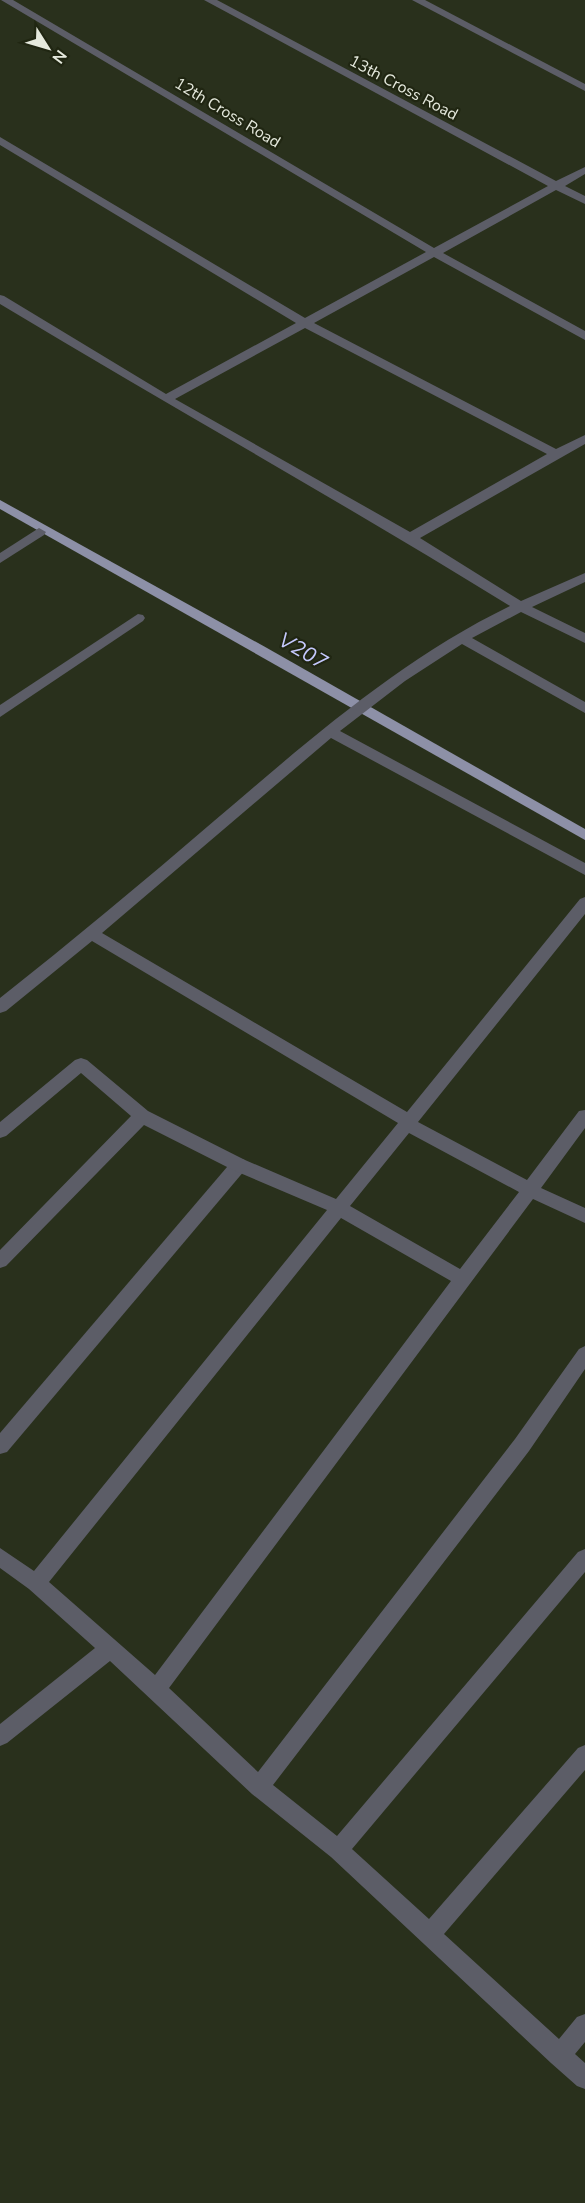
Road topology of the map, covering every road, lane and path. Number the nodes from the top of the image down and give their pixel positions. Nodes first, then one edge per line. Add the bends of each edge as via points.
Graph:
1 (6, 0) edge
2 (209, 0) edge
3 (417, 0) edge
4 (585, 88) edge
5 (0, 140) edge
6 (585, 170) edge
7 (554, 184) junction
8 (585, 201) edge
9 (433, 252) junction
10 (0, 299) edge
11 (306, 324) junction
12 (585, 336) edge
13 (165, 399) junction
14 (585, 439) edge
15 (556, 454) junction
16 (39, 532) dead end
17 (410, 538) junction
18 (0, 559) edge
19 (585, 578) edge
20 (520, 606) junction
21 (138, 618) dead end
22 (462, 638) junction
23 (585, 639) edge
24 (585, 708) edge
25 (0, 712) edge
26 (328, 731) junction
27 (585, 870) edge
28 (585, 903) edge
29 (92, 934) junction
30 (0, 1007) edge
31 (142, 1116) junction
32 (585, 1116) edge
33 (409, 1121) junction
34 (0, 1131) edge
35 (239, 1165) junction
36 (530, 1190) junction
37 (339, 1208) junction
38 (585, 1216) edge
39 (0, 1261) edge
40 (464, 1279) junction
41 (585, 1354) edge
42 (0, 1446) edge
43 (0, 1557) edge
44 (585, 1558) edge
45 (36, 1583) junction
46 (109, 1649) junction
47 (156, 1689) junction
48 (0, 1736) edge
49 (585, 1755) edge
50 (259, 1787) junction
51 (338, 1850) junction
52 (429, 1935) junction
53 (585, 2025) edge
54 (559, 2055) junction
55 (585, 2078) edge

1 - 9 street, 12th Cross Road
2 - 7 street, 13th Cross Road
3 - 4 street
5 - 11 street
6 - 7 street
7 - 8 street, 13th Cross Road
7 - 9 street
9 - 11 street
9 - 12 street, 12th Cross Road
10 - 13 street
11 - 13 street
11 - 15 street
13 - 17 street
14 - 15 street
15 - 17 street
16 - 18 street
17 - 20 street
19 - 20 street
20 - 22 street
20 - 23 street
21 - 25 street
22 - 24 street
22 - 26 street
26 - 27 street
26 - 29 street
28 - 33 street
29 - 30 street
29 - 33 street
31 - 34 street via 81,1064
31 - 35 street
31 - 39 street
32 - 36 street
33 - 36 street via 410,1126
33 - 37 street
35 - 37 street
35 - 42 street
36 - 38 street
36 - 40 street
37 - 40 street
37 - 45 street
40 - 47 street
41 - 50 street via 522,1445
43 - 45 street
44 - 51 street
45 - 46 street
46 - 47 street
46 - 48 street
47 - 50 street
49 - 52 street
50 - 51 street
51 - 52 street
52 - 54 street
53 - 54 street
54 - 55 street

